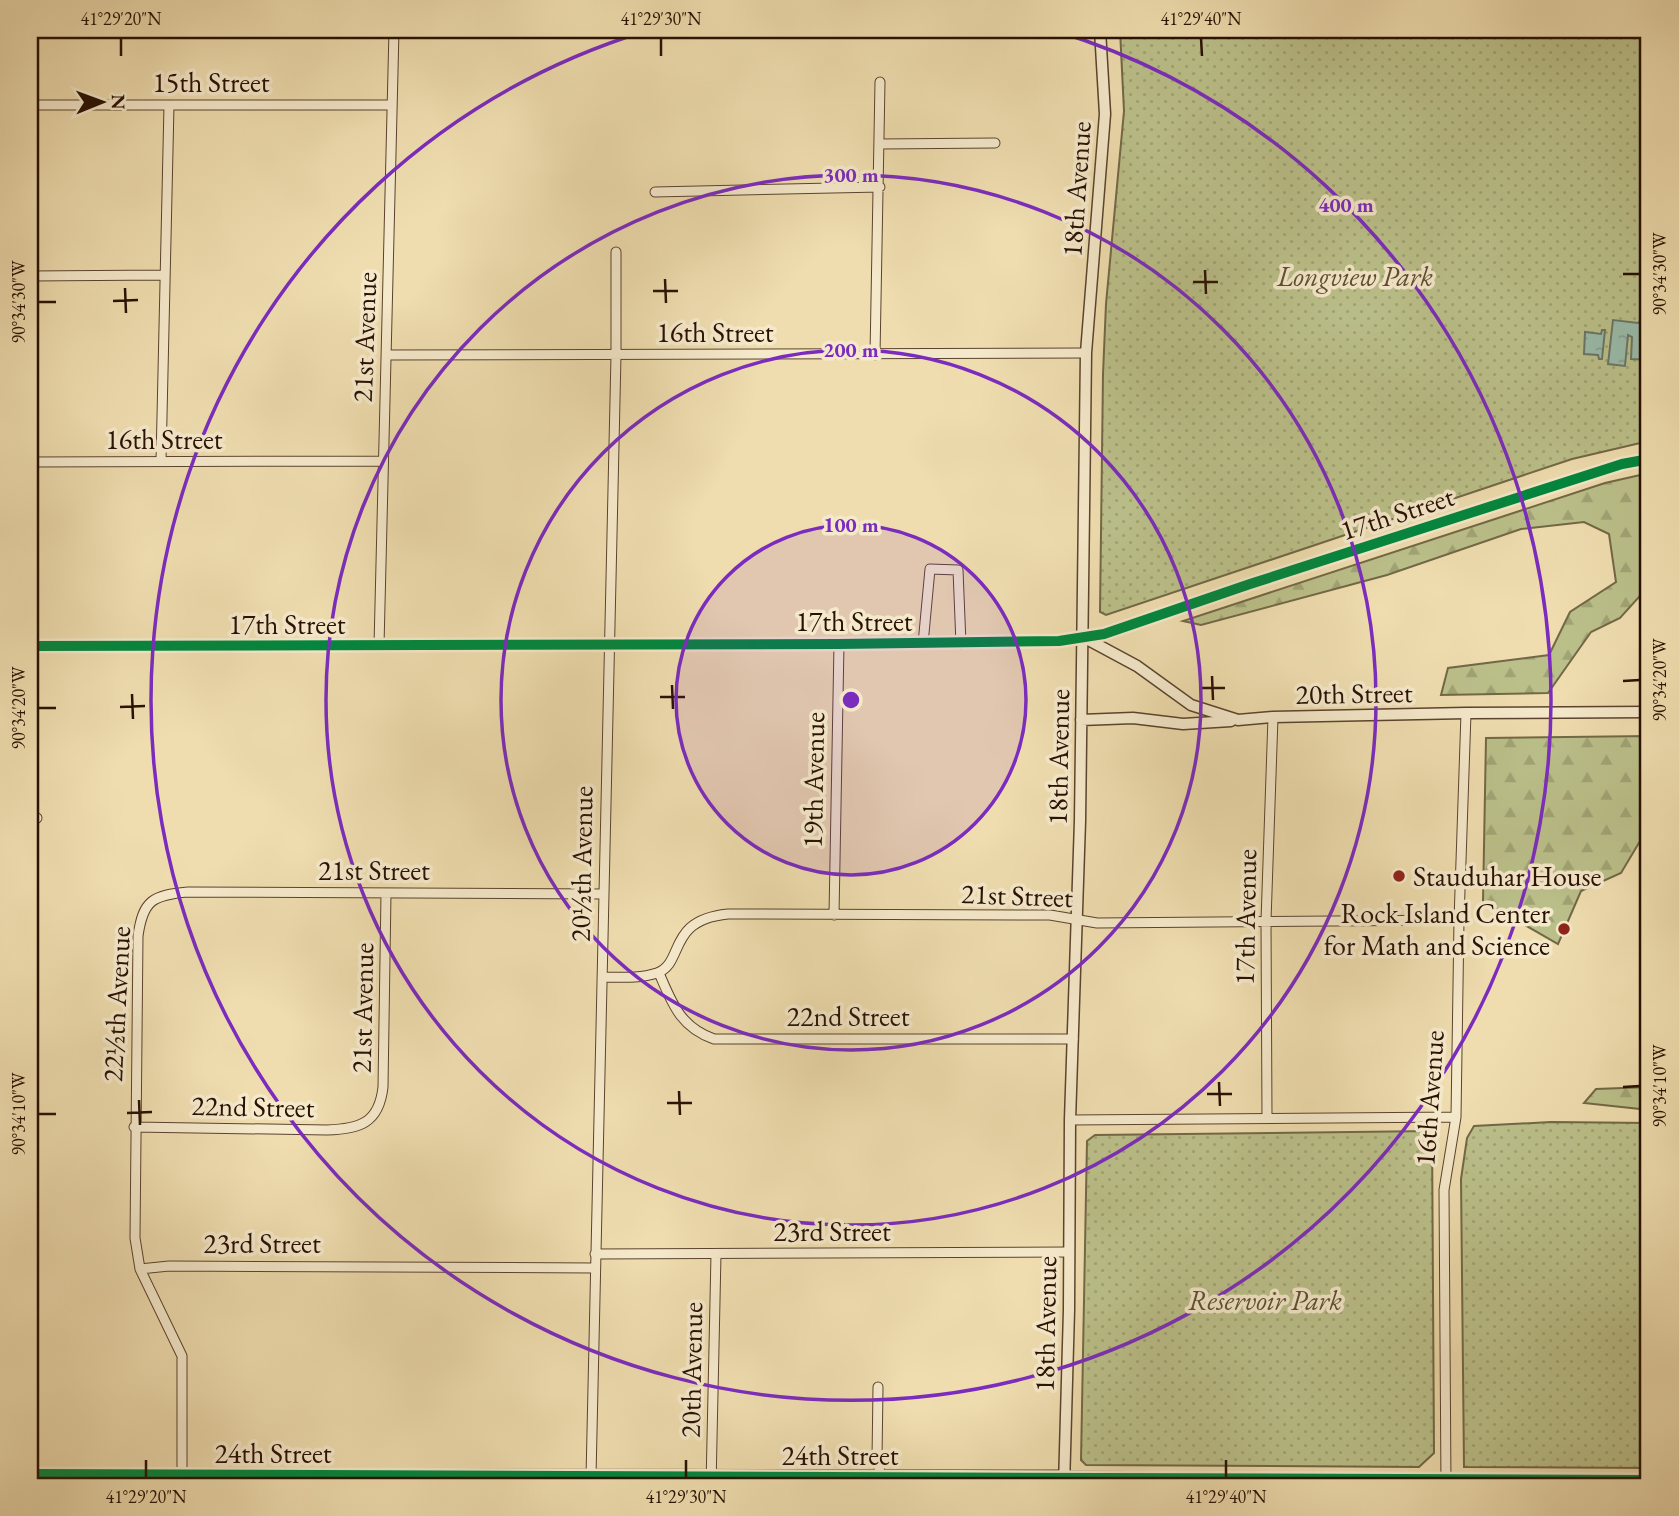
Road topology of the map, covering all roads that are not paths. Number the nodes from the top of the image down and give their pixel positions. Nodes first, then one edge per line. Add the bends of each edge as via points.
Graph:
1 (394, 30) edge
2 (1100, 30) edge
3 (880, 82) dead end
4 (30, 105) edge
5 (169, 105) junction
6 (392, 105) junction
7 (995, 143) dead end
8 (880, 144) junction
9 (880, 187) junction
10 (655, 192) dead end
11 (616, 252) dead end
12 (164, 275) junction
13 (30, 276) edge
14 (1086, 353) junction
15 (386, 355) junction
16 (617, 355) junction
17 (875, 355) junction
18 (1649, 459) edge
19 (162, 461) junction
20 (383, 461) junction
21 (30, 462) edge
22 (1083, 638) junction
23 (961, 643) junction
24 (609, 644) junction
25 (923, 644) junction
26 (839, 645) junction
27 (30, 646) edge
28 (379, 646) junction
29 (1649, 712) edge
30 (1466, 713) junction
31 (1273, 717) junction
32 (1081, 720) junction
33 (1238, 720) junction
34 (386, 893) junction
35 (603, 894) junction
36 (149, 904) joint
37 (834, 915) junction
38 (1078, 919) junction
39 (1459, 919) junction
40 (1266, 921) junction
41 (659, 973) junction
42 (602, 977) junction
43 (1073, 1039) junction
44 (1456, 1117) junction
45 (1267, 1118) junction
46 (369, 1119) joint
47 (1070, 1120) junction
48 (134, 1128) junction
49 (1069, 1252) junction
50 (595, 1254) junction
51 (716, 1254) junction
52 (595, 1268) junction
53 (140, 1269) junction
54 (878, 1387) dead end
55 (30, 1474) edge
56 (182, 1475) junction
57 (591, 1476) junction
58 (1649, 1480) edge
59 (149, 1481) edge
60 (341, 1481) edge
61 (535, 1481) edge
62 (1064, 1481) edge
63 (711, 1482) edge
64 (882, 1482) edge
65 (1256, 1483) edge
66 (1446, 1483) edge

1 - 6 street, 21st Avenue
2 - 14 street, 18th Avenue via 1105,114
3 - 8 street
4 - 5 street, 15th Street
5 - 6 street, 15th Street
5 - 12 street
6 - 15 street, 21st Avenue
7 - 8 street
8 - 9 street
9 - 10 street
9 - 17 street
11 - 16 street, 20½th Avenue
12 - 13 street
12 - 19 street
14 - 17 street, 16th Street
14 - 22 street, 18th Avenue
15 - 16 street, 16th Street
15 - 20 street, 21st Avenue
16 - 17 street, 16th Street
16 - 24 street, 20½th Avenue
18 - 22 street, 17th Street
19 - 20 street, 16th Street
19 - 21 street, 16th Street
20 - 28 street, 21st Avenue
22 - 23 street, 17th Street
22 - 32 street, 18th Avenue
22 - 33 street, 20th Street via 1137,666 1191,705
23 - 25 street, 17th Street
23 - 25 street via 958,570 930,569
24 - 26 street, 17th Street
24 - 28 street, 17th Street
24 - 35 street, 20½th Avenue
25 - 26 street, 17th Street
26 - 37 street, 19th Avenue
27 - 28 street, 17th Street
29 - 30 street, 20th Street
30 - 31 street, 20th Street
30 - 39 street, 16th Avenue
31 - 33 street, 20th Street
31 - 40 street, 17th Avenue
32 - 33 street via 1133,718 1183,724
32 - 38 street, 18th Avenue
34 - 35 street, 21st Street
34 - 36 street, 21st Street via 188,892 167,894
34 - 46 street, 21st Avenue via 383,1087 381,1101
35 - 42 street, 20½th Avenue
36 - 48 street, 22½th Avenue via 138,936
37 - 38 street, 21st Street via 1050,915
37 - 41 street, 21st Street via 728,914 704,919 687,930 671,961
38 - 40 street, 21st Street via 1097,923
38 - 43 street, 18th Avenue
39 - 40 street, 21st Street
39 - 44 street, 16th Avenue
40 - 45 street, 17th Avenue
41 - 42 street
41 - 43 street, 22nd Street via 685,1023 714,1039
42 - 50 street, 20½th Avenue
43 - 47 street, 18th Avenue
44 - 45 street
44 - 66 street, 16th Avenue via 1444,1190
45 - 47 street
46 - 48 street, 22nd Street via 350,1129 327,1130
47 - 49 street, 18th Avenue
48 - 53 street, 22½th Avenue via 135,1238
49 - 51 street, 23rd Street
49 - 62 street, 18th Avenue
50 - 51 street, 23rd Street
50 - 52 street, 20½th Avenue
51 - 63 street, 20th Avenue
52 - 53 street, 23rd Street
52 - 57 street, 20½th Avenue
53 - 56 street, 22½th Avenue via 182,1356
54 - 64 street via 877,1459
55 - 59 street, 24th Street
56 - 59 street, 24th Street
56 - 60 street, 24th Street
57 - 61 street, 24th Street
57 - 63 street, 24th Street
58 - 66 street, 24th Street
60 - 61 street, 24th Street
62 - 64 street, 24th Street
62 - 65 street, 24th Street
63 - 64 street, 24th Street
65 - 66 street, 24th Street

